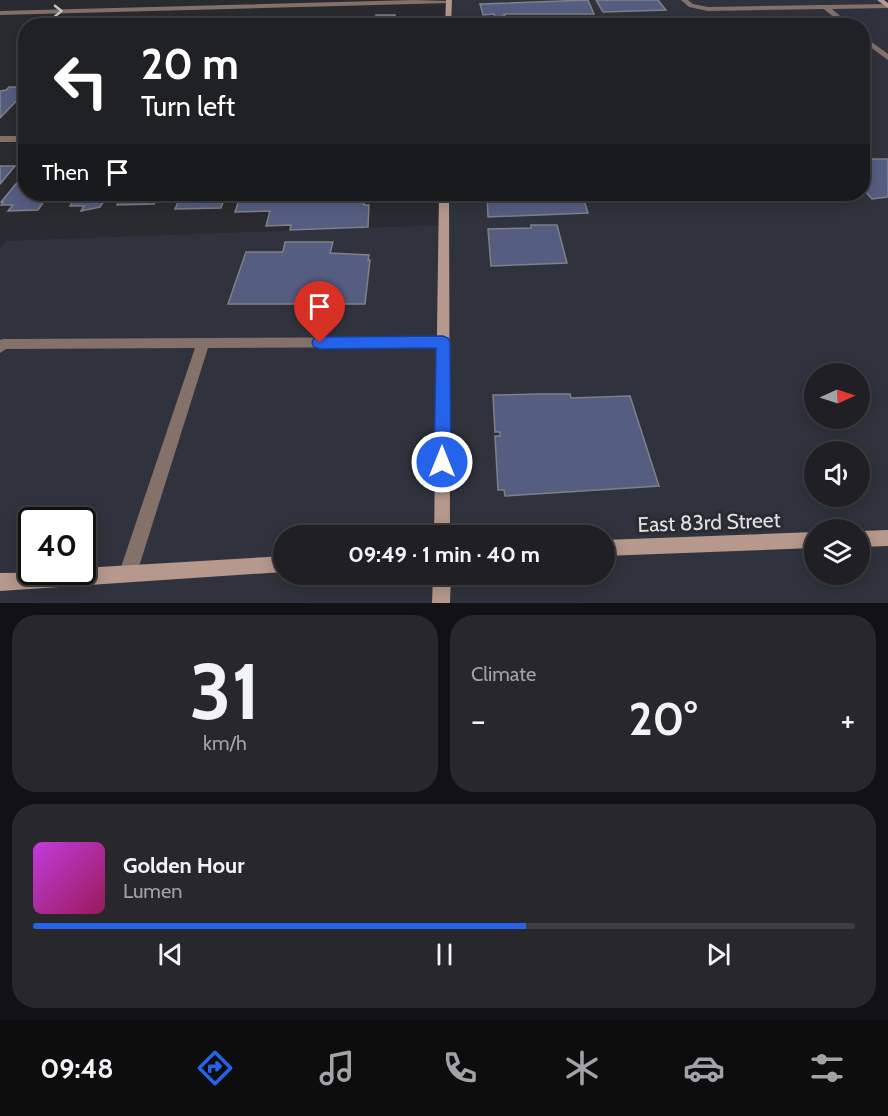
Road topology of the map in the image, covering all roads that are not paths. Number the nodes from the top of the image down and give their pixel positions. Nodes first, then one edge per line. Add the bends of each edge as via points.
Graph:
1 (684, 0) edge
2 (817, 0) edge
3 (880, 0) edge
4 (448, 1) edge
5 (888, 6) edge
6 (826, 7) junction
7 (0, 13) edge
8 (448, 18) edge
9 (839, 18) edge
10 (870, 43) edge
11 (888, 58) edge
12 (0, 139) edge
13 (18, 139) edge
14 (444, 201) edge
15 (443, 342) junction
16 (203, 343) junction
17 (0, 348) edge
18 (442, 525) edge
19 (888, 538) edge
20 (870, 539) edge
21 (804, 540) edge
22 (615, 548) edge
23 (273, 565) edge
24 (128, 573) junction
25 (0, 582) edge
26 (442, 585) edge
27 (441, 603) edge

1 - 6 street via 691,6 708,9
2 - 6 street
3 - 5 street
7 -> 4 street
4 - 8 street
5 - 6 street
6 - 9 street
10 - 11 street
12 - 13 street
14 - 15 street
15 - 16 street
15 - 18 street
16 - 17 street via 3,344
16 - 24 street
19 - 20 street
21 - 22 street, East 83rd Street
23 - 24 street
24 - 25 street
26 - 27 street

